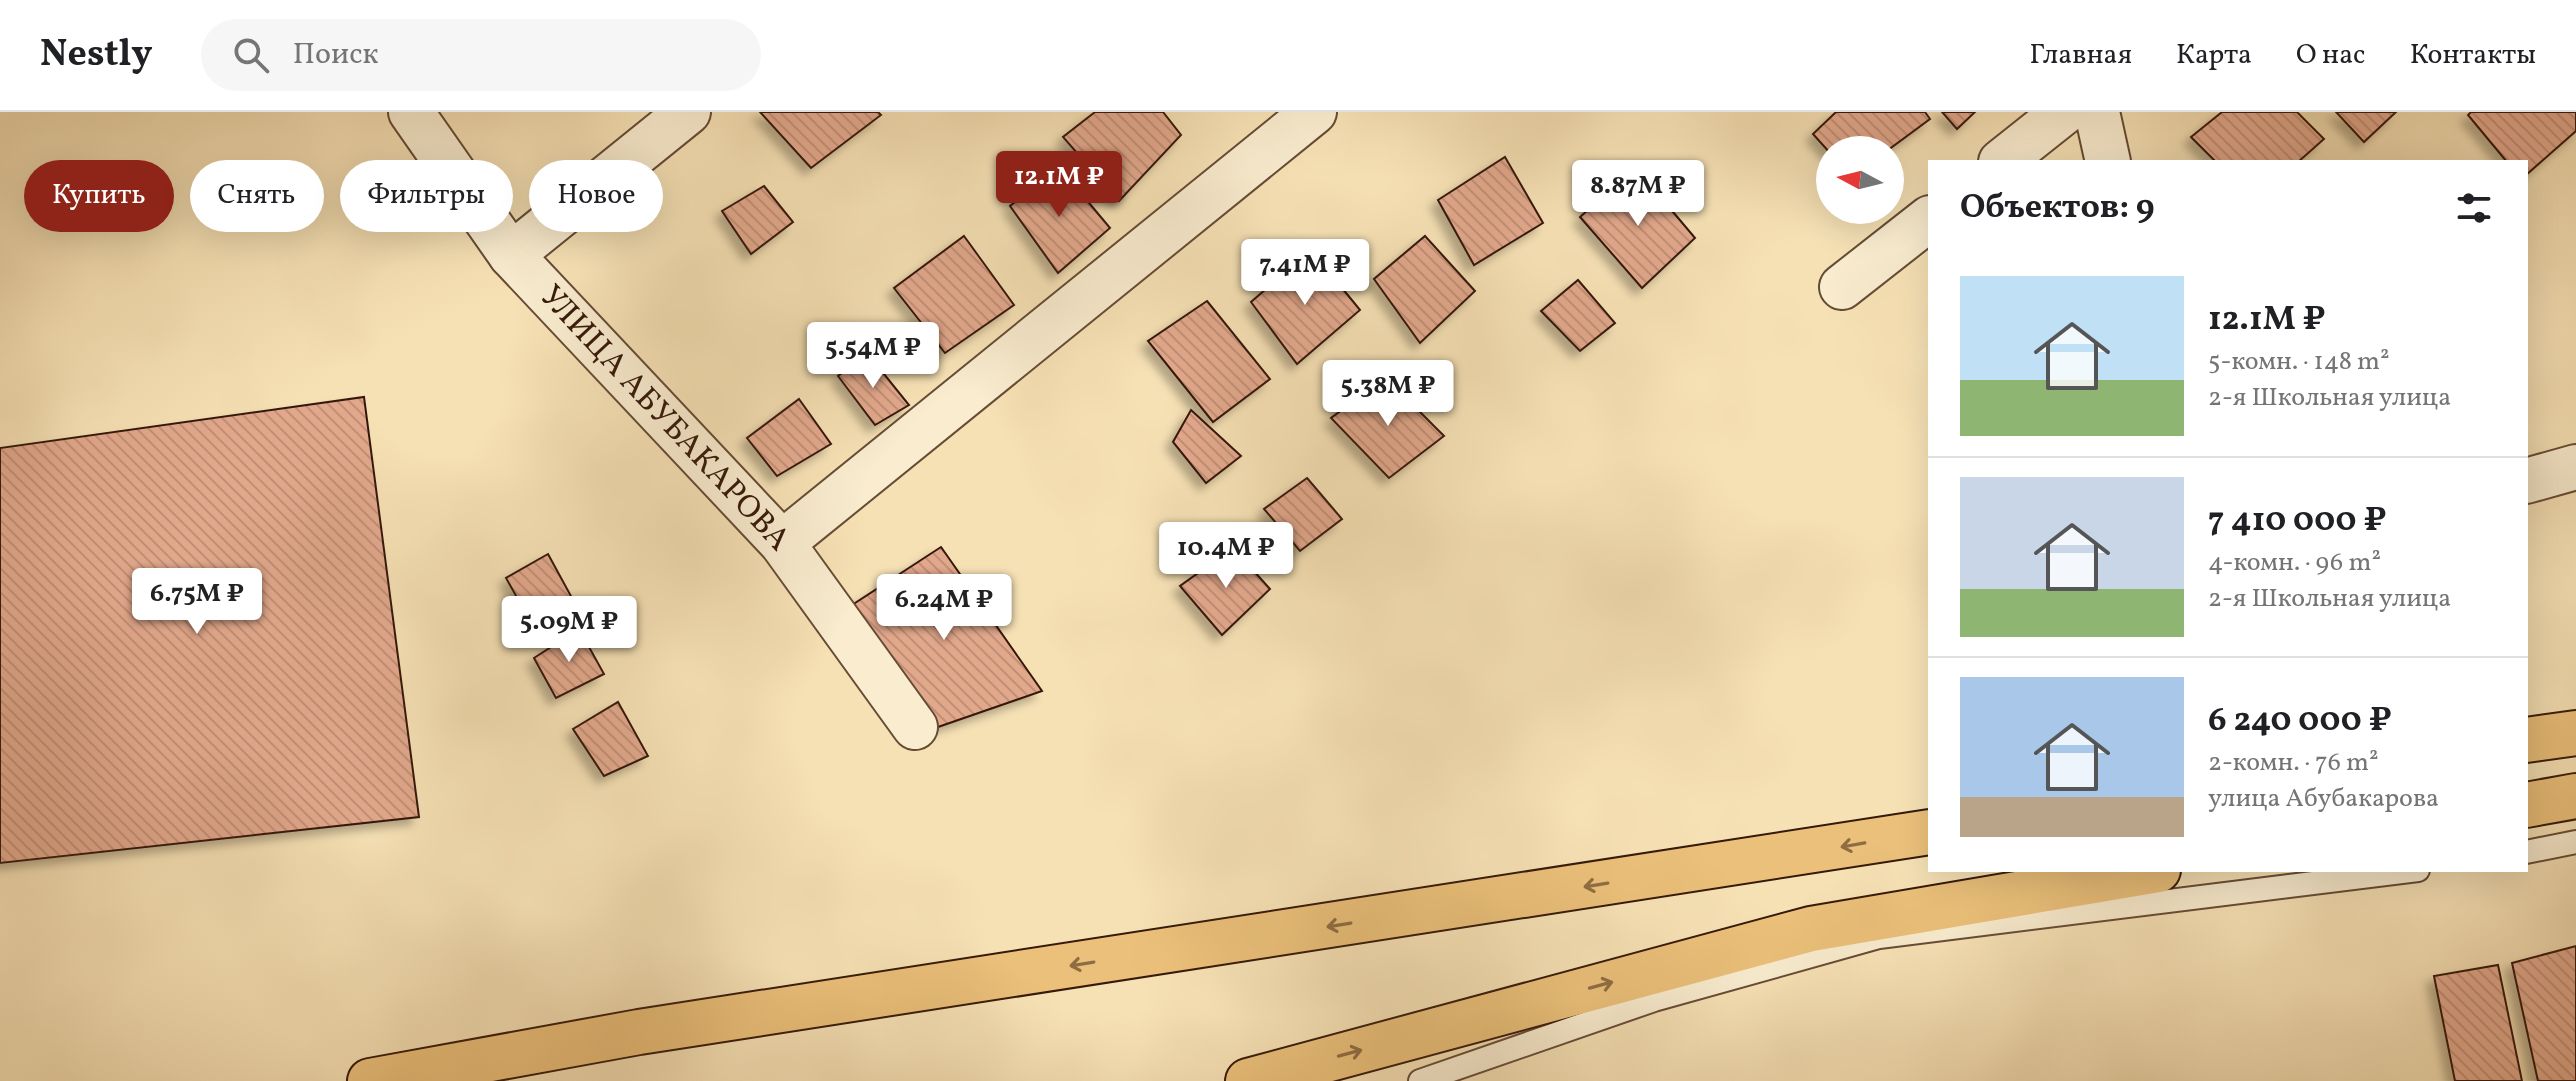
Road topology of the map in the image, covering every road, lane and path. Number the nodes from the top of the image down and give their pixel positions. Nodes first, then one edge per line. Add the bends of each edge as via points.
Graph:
1 (411, 112) edge
2 (688, 112) edge
3 (1314, 112) edge
4 (2064, 112) edge
5 (2097, 112) edge
6 (2004, 160) edge
7 (2108, 160) edge
8 (1928, 220) edge
9 (511, 255) junction
10 (1842, 287) dead end
11 (2576, 467) edge
12 (2528, 480) edge
13 (782, 543) junction
14 (915, 727) dead end
15 (2576, 733) edge
16 (2528, 740) edge
17 (2576, 796) edge
18 (2528, 805) edge
19 (1928, 832) edge
20 (2576, 842) edge
21 (2528, 852) edge
22 (2146, 872) edge
23 (2402, 872) edge
24 (370, 1081) edge
25 (1248, 1081) edge
26 (1420, 1081) edge

1 - 9 street, УЛИЦА АБУБАКАРОВА
2 - 9 street
3 - 13 street
4 - 6 street
5 - 7 street
8 - 10 street
9 - 13 street, УЛИЦА АБУБАКАРОВА
11 - 12 street
13 - 14 street, УЛИЦА АБУБАКАРОВА
15 - 16 main road
17 - 18 main road
19 -> 24 main road via 639,1032
20 - 21 lane
25 -> 22 main road via 1811,929
23 - 26 lane via 1879,937 1654,1000

